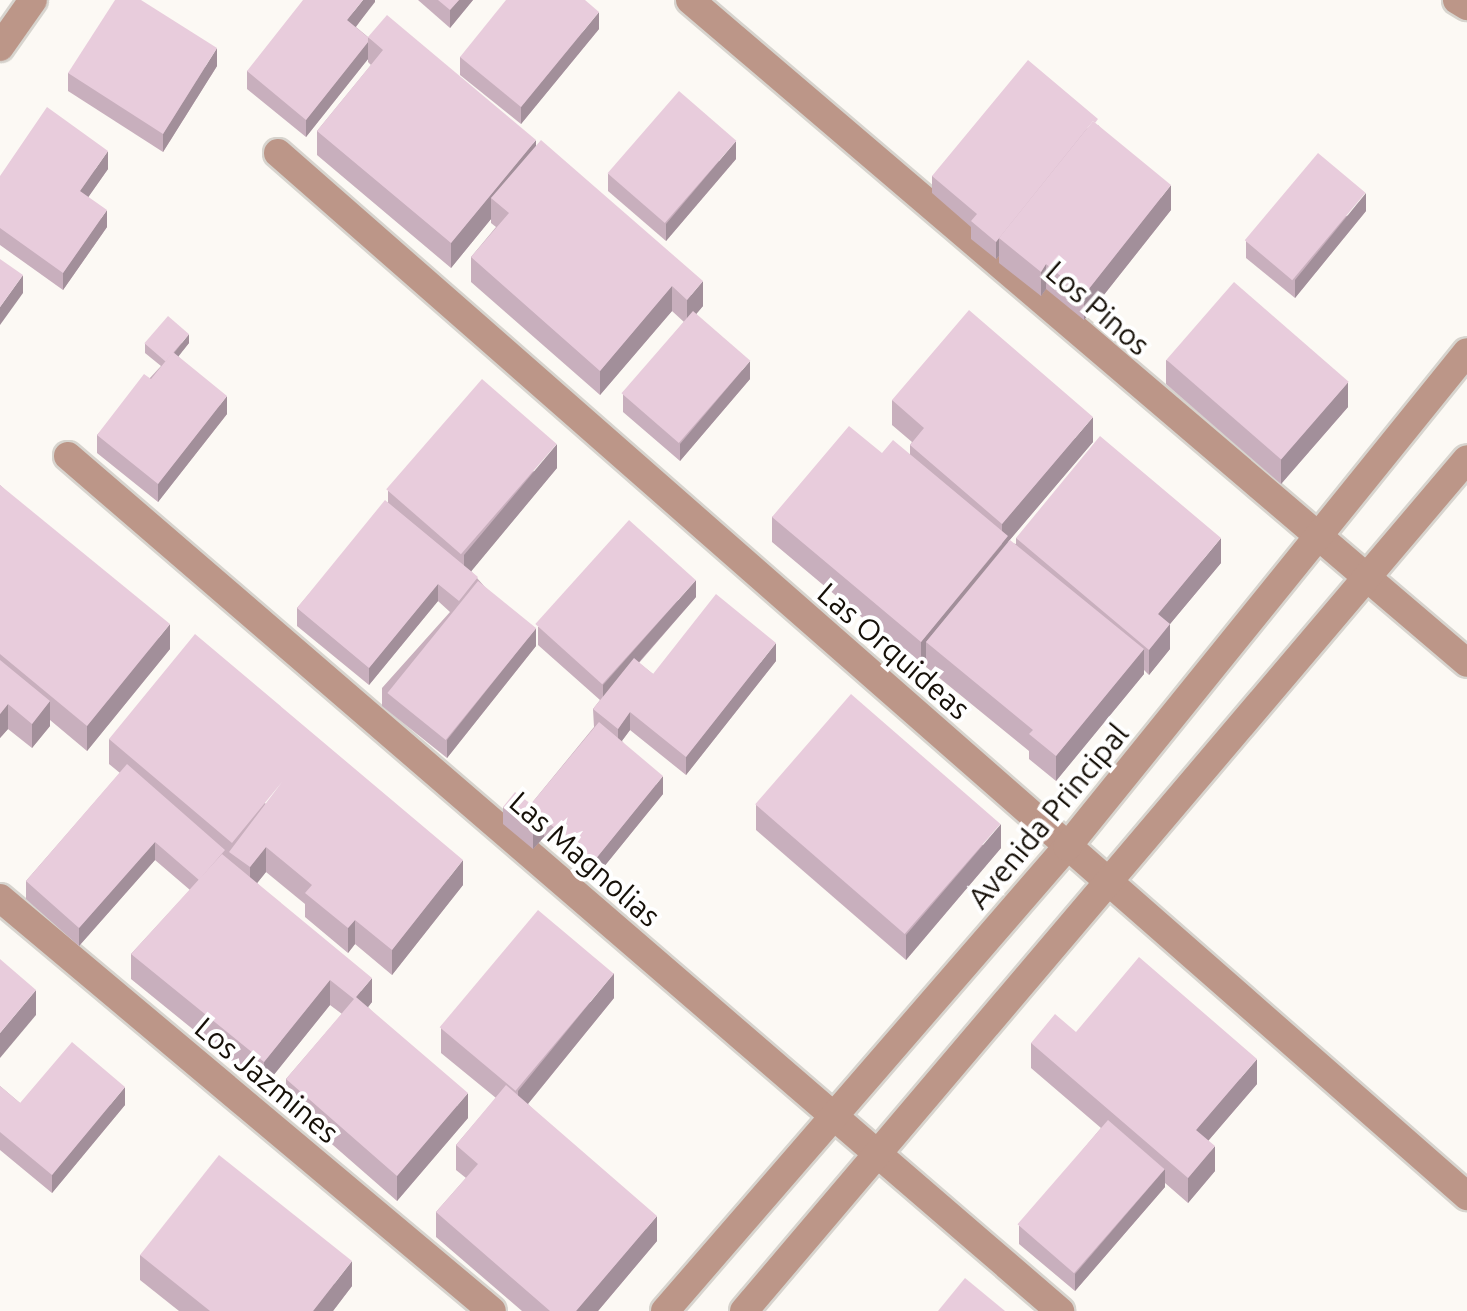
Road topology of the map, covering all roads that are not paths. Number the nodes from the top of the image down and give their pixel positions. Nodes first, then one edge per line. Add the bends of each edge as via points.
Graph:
1 (33, 0) edge
2 (690, 0) edge
3 (1456, 0) edge
4 (1467, 6) edge
5 (0, 47) edge
6 (278, 154) dead end
7 (1467, 352) edge
8 (68, 456) dead end
9 (1467, 459) edge
10 (1320, 540) junction
11 (1367, 577) junction
12 (1467, 662) edge
13 (1067, 847) junction
14 (1108, 882) junction
15 (0, 898) edge
16 (834, 1116) junction
17 (878, 1154) junction
18 (1467, 1196) edge
19 (492, 1311) edge
20 (665, 1311) edge
21 (744, 1311) edge
22 (1060, 1311) edge

1 - 5 street
2 - 10 street, Los Pinos
3 - 4 street
6 - 13 street, Las Orquideas
7 - 10 street, Avenida Principal
8 - 16 street, Las Magnolias
9 - 11 street
10 - 11 street, Los Pinos
10 - 13 street, Avenida Principal
11 - 12 street, Los Pinos
11 - 14 street
13 - 14 street, Las Orquideas
13 - 16 street, Avenida Principal
14 - 17 street
14 - 18 street, Las Orquideas
15 - 19 street, Los Jazmines
16 - 17 street, Las Magnolias
16 - 20 street, Avenida Principal
17 - 21 street
17 - 22 street, Las Magnolias

